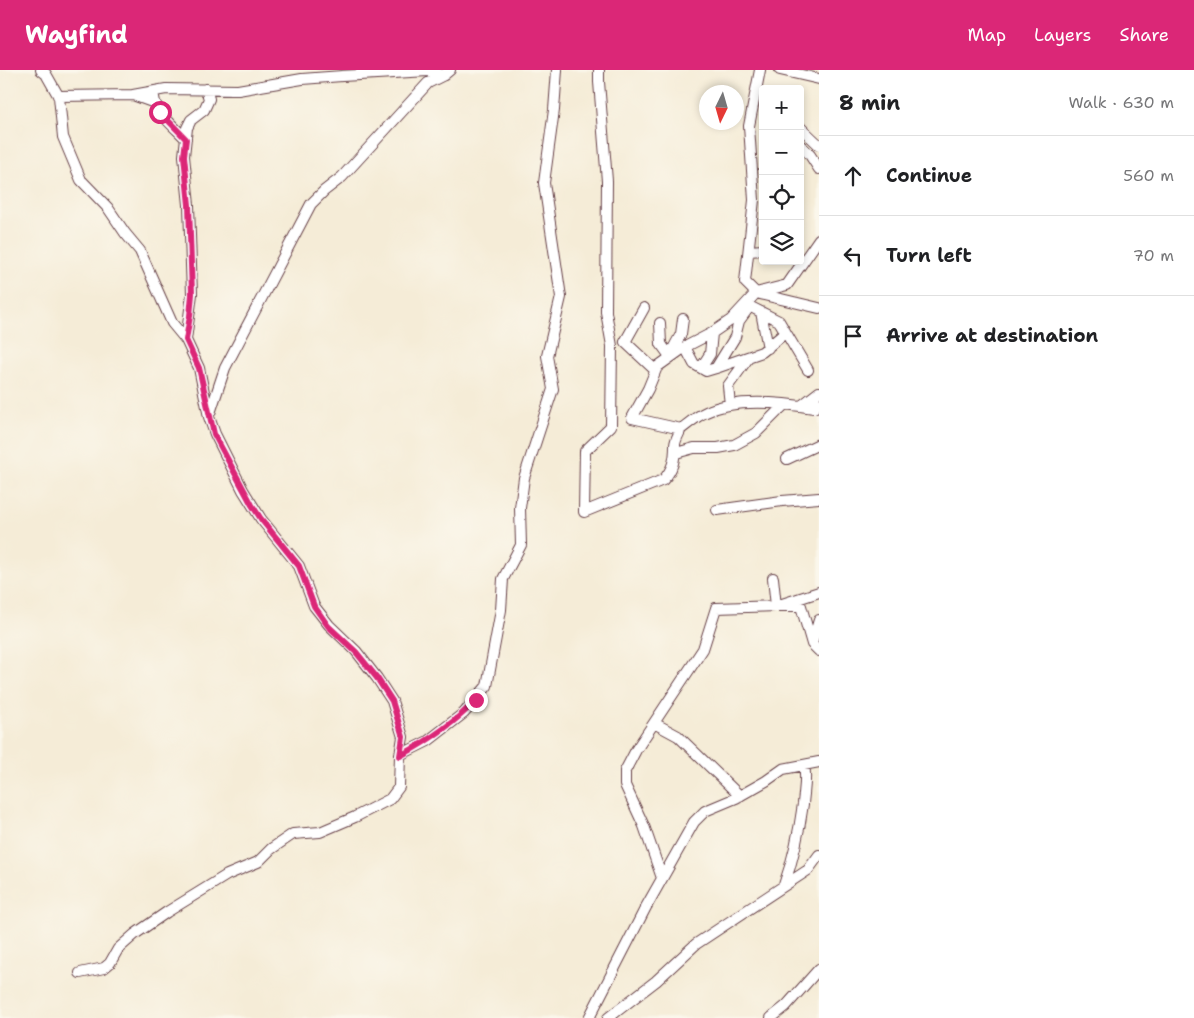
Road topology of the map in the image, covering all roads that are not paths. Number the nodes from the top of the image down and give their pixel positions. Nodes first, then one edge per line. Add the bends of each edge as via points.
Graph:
1 (42, 70) edge
2 (557, 70) edge
3 (599, 70) edge
4 (760, 70) edge
5 (780, 70) edge
6 (810, 70) edge
7 (447, 72) edge
8 (819, 72) edge
9 (819, 79) edge
10 (760, 85) edge
11 (206, 88) junction
12 (155, 90) junction
13 (759, 92) edge
14 (133, 95) junction
15 (58, 96) junction
16 (155, 103) junction
17 (753, 108) junction
18 (759, 113) edge
19 (803, 130) edge
20 (186, 139) junction
21 (819, 145) edge
22 (804, 149) edge
23 (819, 169) edge
24 (818, 245) edge
25 (749, 250) junction
26 (759, 250) edge
27 (804, 252) edge
28 (797, 265) edge
29 (756, 293) junction
30 (749, 306) junction
31 (644, 308) dead end
32 (819, 308) edge
33 (761, 312) junction
34 (683, 319) dead end
35 (660, 323) dead end
36 (712, 333) junction
37 (785, 333) junction
38 (186, 340) junction
39 (685, 347) junction
40 (768, 348) junction
41 (749, 357) junction
42 (667, 358) junction
43 (719, 367) junction
44 (701, 368) junction
45 (656, 370) junction
46 (808, 370) dead end
47 (728, 386) junction
48 (817, 402) edge
49 (730, 405) junction
50 (784, 405) junction
51 (209, 417) junction
52 (680, 429) junction
53 (819, 444) edge
54 (676, 453) junction
55 (787, 459) dead end
56 (819, 498) edge
57 (718, 510) dead end
58 (773, 578) dead end
59 (819, 592) edge
60 (776, 606) junction
61 (819, 620) edge
62 (815, 648) edge
63 (654, 723) junction
64 (400, 756) junction
65 (819, 762) edge
66 (804, 765) junction
67 (740, 796) junction
68 (819, 855) edge
69 (662, 878) junction
70 (784, 885) junction
71 (819, 969) edge
72 (80, 972) dead end
73 (589, 1018) edge
74 (608, 1018) edge
75 (771, 1018) edge

1 - 15 street
2 - 64 street via 544,182 561,297 547,356 553,388 524,478 520,508 521,545 503,579 488,686 464,713 428,741
3 - 54 street via 607,182 606,312 612,346 612,426 585,450 584,512 663,480 671,472
4 - 10 street
5 - 9 street
6 - 8 street
7 - 11 street via 302,79 238,90
7 - 51 street via 428,83 342,177 311,204 225,368
11 - 12 street
11 - 20 street via 209,99 204,110 191,120
12 - 14 street
12 - 16 street
13 - 17 street
14 - 15 street
14 - 16 street
15 - 38 street via 63,137 81,180 108,208 140,251 172,323
16 - 20 street
17 - 18 street
17 - 25 street via 749,126 754,200
19 - 21 street
20 - 38 street via 184,156 192,294
22 - 23 street
24 - 27 street
25 - 26 street
25 - 29 street via 745,282
28 - 29 street via 786,285
29 - 30 street
29 - 32 street
29 - 36 street via 731,320
30 - 33 street
30 - 43 street
31 - 45 street via 625,342
33 - 37 street via 779,320
33 - 40 street
34 - 42 street via 681,334
35 - 42 street
36 - 39 street
36 - 44 street via 710,354
37 - 40 street
37 - 46 street
38 - 51 street via 199,368
39 - 42 street
39 - 44 street via 694,364
40 - 41 street
41 - 43 street
41 - 47 street
42 - 45 street
43 - 44 street via 706,372
43 - 47 street
45 - 52 street via 632,418
47 - 49 street
48 - 50 street via 801,406
49 - 50 street
49 - 52 street via 707,411
50 - 54 street via 756,433 734,445
51 - 64 street via 214,434 243,490 261,519 299,566 314,606 328,626 356,652 392,701 403,737
52 - 54 street via 675,443
53 - 55 street
56 - 57 street
58 - 60 street
59 - 60 street
60 - 62 street via 801,606
60 - 63 street via 716,608 703,649
61 - 62 street
63 - 67 street via 678,736
63 - 69 street via 625,771 625,785
64 - 72 street via 399,787 390,799 320,832 293,834 258,862 227,875 167,912 118,949 104,968
65 - 66 street
66 - 67 street via 784,769
66 - 70 street via 806,777 800,832
67 - 69 street via 705,811 694,822
68 - 70 street via 808,870
69 - 73 street
70 - 74 street via 696,944 669,970
71 - 75 street

